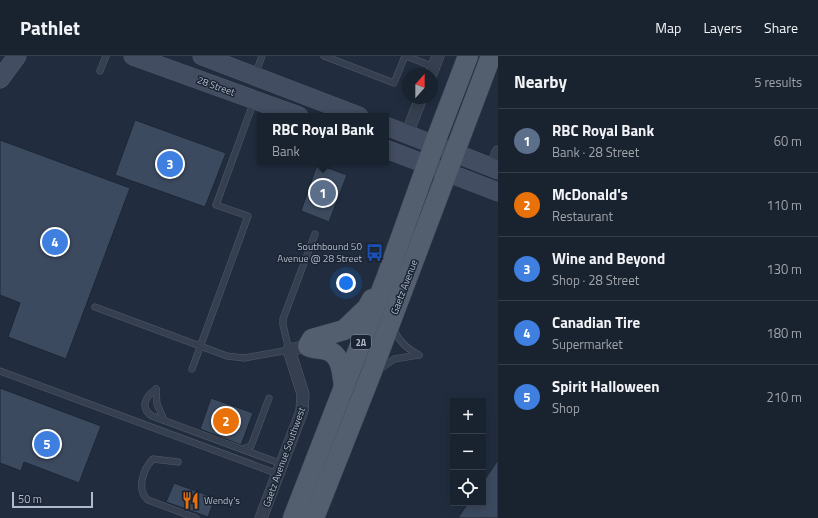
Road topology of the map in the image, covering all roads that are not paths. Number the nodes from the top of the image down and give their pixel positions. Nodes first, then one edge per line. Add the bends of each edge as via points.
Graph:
1 (17, 56) edge
2 (106, 56) edge
3 (133, 56) edge
4 (202, 56) edge
5 (262, 56) edge
6 (324, 56) edge
7 (405, 56) edge
8 (468, 56) edge
9 (491, 56) edge
10 (434, 66) edge
11 (100, 71) dead end
12 (255, 76) junction
13 (0, 79) edge
14 (255, 99) junction
15 (419, 104) edge
16 (291, 113) edge
17 (351, 113) edge
18 (389, 127) edge
19 (407, 134) junction
20 (434, 145) junction
21 (389, 150) edge
22 (454, 153) junction
23 (427, 164) junction
24 (496, 164) edge
25 (447, 172) junction
26 (498, 192) edge
27 (315, 234) dead end
28 (387, 276) junction
29 (95, 307) dead end
30 (390, 323) junction
31 (200, 347) junction
32 (298, 348) junction
33 (192, 369) dead end
34 (0, 370) edge
35 (369, 379) junction
36 (344, 387) junction
37 (269, 398) dead end
38 (164, 420) junction
39 (243, 449) junction
40 (178, 462) dead end
41 (280, 469) junction
42 (196, 518) edge
43 (261, 518) edge
44 (293, 518) edge
45 (314, 518) edge

1 - 13 street
2 - 11 lane
3 - 14 street, 28 Street
4 - 12 street
5 - 12 lane
6 - 7 lane via 394,83
7 - 10 lane
8 - 20 main road, Gaetz Avenue / 2A
9 - 22 main road, Gaetz Avenue / 2A
12 - 17 street
14 - 16 street, 28 Street
14 - 31 lane via 216,205 248,216
15 - 19 street
18 - 19 street
19 - 20 street
20 - 22 street
20 - 23 main road, Gaetz Avenue / 2A
21 - 23 street
22 - 24 street
22 - 25 main road, Gaetz Avenue / 2A
23 - 25 street
23 - 28 main road, Gaetz Avenue / 2A
25 - 26 street
25 - 30 main road, Gaetz Avenue / 2A
27 - 32 lane via 283,319 283,325
28 - 32 main road via 367,308 344,330 312,339
28 - 36 main road, Gaetz Avenue / 2A
29 - 31 lane
30 - 35 main road, Gaetz Avenue / 2A
30 - 35 lane via 398,339 419,355 394,359
31 - 32 lane via 236,358
31 - 33 lane
32 - 36 main road via 322,348 335,355 340,364
32 - 41 street, Gaetz Avenue Southwest via 303,394 302,411
34 - 41 lane
35 - 45 main road, Gaetz Avenue / 2A
36 - 44 main road, Gaetz Avenue / 2A
37 - 39 lane via 251,446
38 - 38 lane via 147,412 145,408 148,395 156,389 157,404
38 - 39 lane
39 - 41 lane
40 - 42 lane via 153,459 148,464 141,487 143,496
41 - 43 street, Gaetz Avenue Southwest

